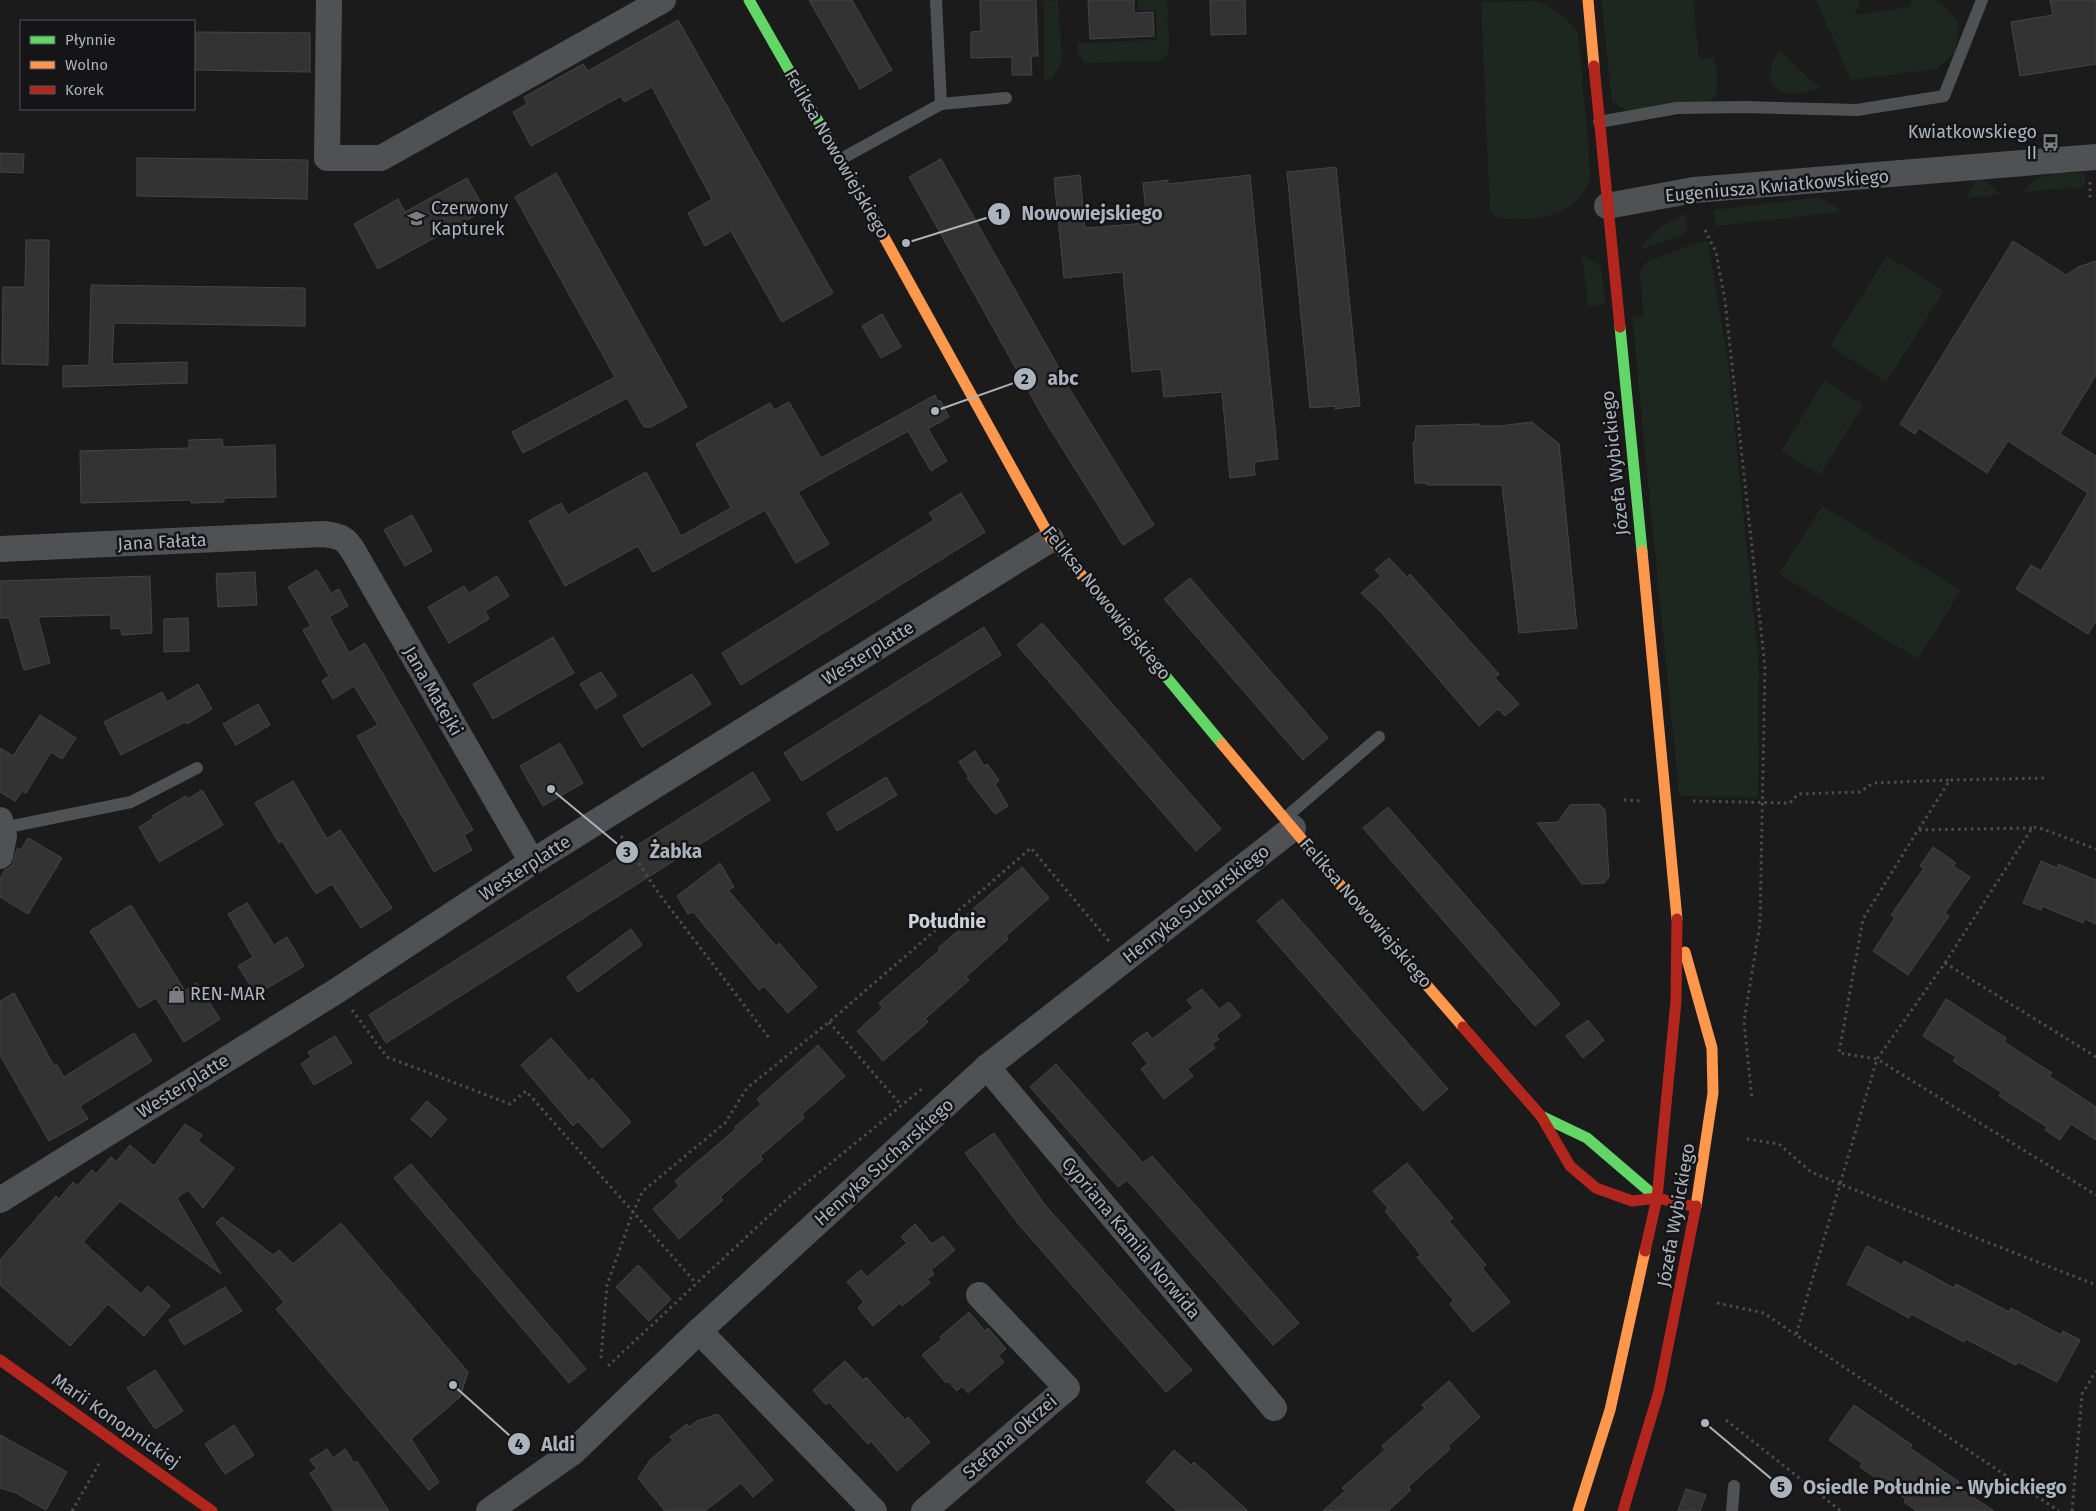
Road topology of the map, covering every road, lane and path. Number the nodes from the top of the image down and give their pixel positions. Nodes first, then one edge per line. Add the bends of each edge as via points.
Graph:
1 (329, 0) edge
2 (663, 0) edge
3 (749, 0) edge
4 (936, 0) edge
5 (1588, 0) edge
6 (1982, 0) edge
7 (1006, 98) dead end
8 (941, 104) junction
9 (1599, 122) junction
10 (2096, 157) edge
11 (841, 158) junction
12 (1607, 206) junction
13 (1705, 230) dead end
14 (324, 534) joint
15 (1051, 539) junction
16 (0, 549) edge
17 (1379, 737) dead end
18 (197, 768) dead end
19 (2045, 778) dead end
20 (1950, 780) junction
21 (1624, 800) dead end
22 (1667, 801) junction
23 (1763, 802) junction
24 (608, 816) junction
25 (1289, 823) junction
26 (2, 824) edge
27 (2032, 828) junction
28 (1918, 830) junction
29 (2096, 849) edge
30 (0, 856) edge
31 (532, 862) junction
32 (1677, 922) junction
33 (1103, 948) dead end
34 (1945, 963) junction
35 (338, 990) junction
36 (829, 1022) junction
37 (770, 1039) dead end
38 (2096, 1057) edge
39 (1877, 1060) junction
40 (987, 1067) junction
41 (932, 1081) dead end
42 (1752, 1100) dead end
43 (901, 1105) junction
44 (1541, 1116) junction
45 (1747, 1139) dead end
46 (1840, 1184) junction
47 (2096, 1195) edge
48 (1657, 1198) junction
49 (0, 1200) edge
50 (1696, 1207) junction
51 (633, 1212) junction
52 (696, 1283) junction
53 (2096, 1285) edge
54 (979, 1295) dead end
55 (1717, 1303) dead end
56 (699, 1331) junction
57 (1796, 1335) junction
58 (601, 1358) dead end
59 (0, 1360) edge
60 (608, 1366) dead end
61 (2096, 1370) edge
62 (1274, 1408) dead end
63 (1726, 1420) dead end
64 (112, 1440) junction
65 (1734, 1486) dead end
66 (72, 1511) edge
67 (212, 1511) edge
68 (489, 1511) edge
69 (874, 1511) edge
70 (924, 1511) edge
71 (1578, 1511) edge
72 (1623, 1511) edge
73 (1732, 1511) edge
74 (1841, 1511) edge
75 (2059, 1511) edge
76 (2072, 1511) edge

1 - 2 street via 327,158 380,158
3 - 11 street, Feliksa Nowowiejskiego
4 - 8 lane
5 - 9 street, Józefa Wybickiego
6 - 9 lane via 1944,96 1857,110 1677,108
7 - 8 lane
8 - 11 lane
9 - 12 street, Józefa Wybickiego
10 - 12 street, Eugeniusza Kwiatkowskiego via 1694,190
11 - 15 street, Feliksa Nowowiejskiego
12 - 22 street, Józefa Wybickiego
13 - 23 path via 1716,252 1725,301 1764,657
14 - 16 street, Jana Fałata
14 - 31 street, Jana Matejki via 340,536 349,544
15 - 24 street, Westerplatte
15 - 25 street, Feliksa Nowowiejskiego
17 - 25 lane
18 - 26 lane via 131,802
19 - 20 path
20 - 23 path via 1873,782 1860,792 1798,794 1790,802
20 - 28 path
21 - 22 path
22 - 23 path
22 - 32 street, Józefa Wybickiego
23 - 42 path via 1760,924 1744,1021
24 - 31 street, Westerplatte
24 - 37 path via 657,890
25 - 40 street, Henryka Sucharskiego
25 - 44 street, Feliksa Nowowiejskiego
26 - 30 street via 4,844
27 - 28 path
27 - 29 path via 2037,827
27 - 34 path
28 - 39 path via 1864,919 1860,938 1840,1053
31 - 35 street, Westerplatte
32 - 48 street, Józefa Wybickiego via 1676,1001
32 - 50 street, Józefa Wybickiego via 1712,1048 1713,1093
33 - 36 path via 1111,942 1031,848
34 - 38 path
34 - 39 path
35 - 49 street, Westerplatte
35 - 51 path via 387,1056 510,1104 526,1091
36 - 43 path
36 - 51 path via 747,1088 724,1123 643,1191
39 - 46 path
39 - 47 path
40 - 56 street, Henryka Sucharskiego
40 - 62 street, Cypriana Kamila Norwida
41 - 43 path
43 - 52 path via 788,1199
44 - 48 street, Feliksa Nowowiejskiego via 1587,1138
44 - 48 street, Feliksa Nowowiejskiego via 1570,1166 1596,1188 1632,1201
45 - 46 path via 1779,1144 1811,1172
46 - 53 path
46 - 57 path
48 - 50 street, Feliksa Nowowiejskiego
48 - 71 street, Józefa Wybickiego via 1610,1410
50 - 72 street, Józefa Wybickiego via 1659,1392
51 - 52 path
51 - 58 path via 607,1285
52 - 60 path
54 - 70 street, Stefana Okrzei via 1067,1388
55 - 57 path via 1764,1313
56 - 68 street, Henryka Sucharskiego via 573,1452
56 - 69 street
57 - 75 path
59 - 64 street, Marii Konopnickiej
61 - 76 path via 2082,1394
63 - 74 path
64 - 66 path
64 - 67 street, Marii Konopnickiej
65 - 73 lane

